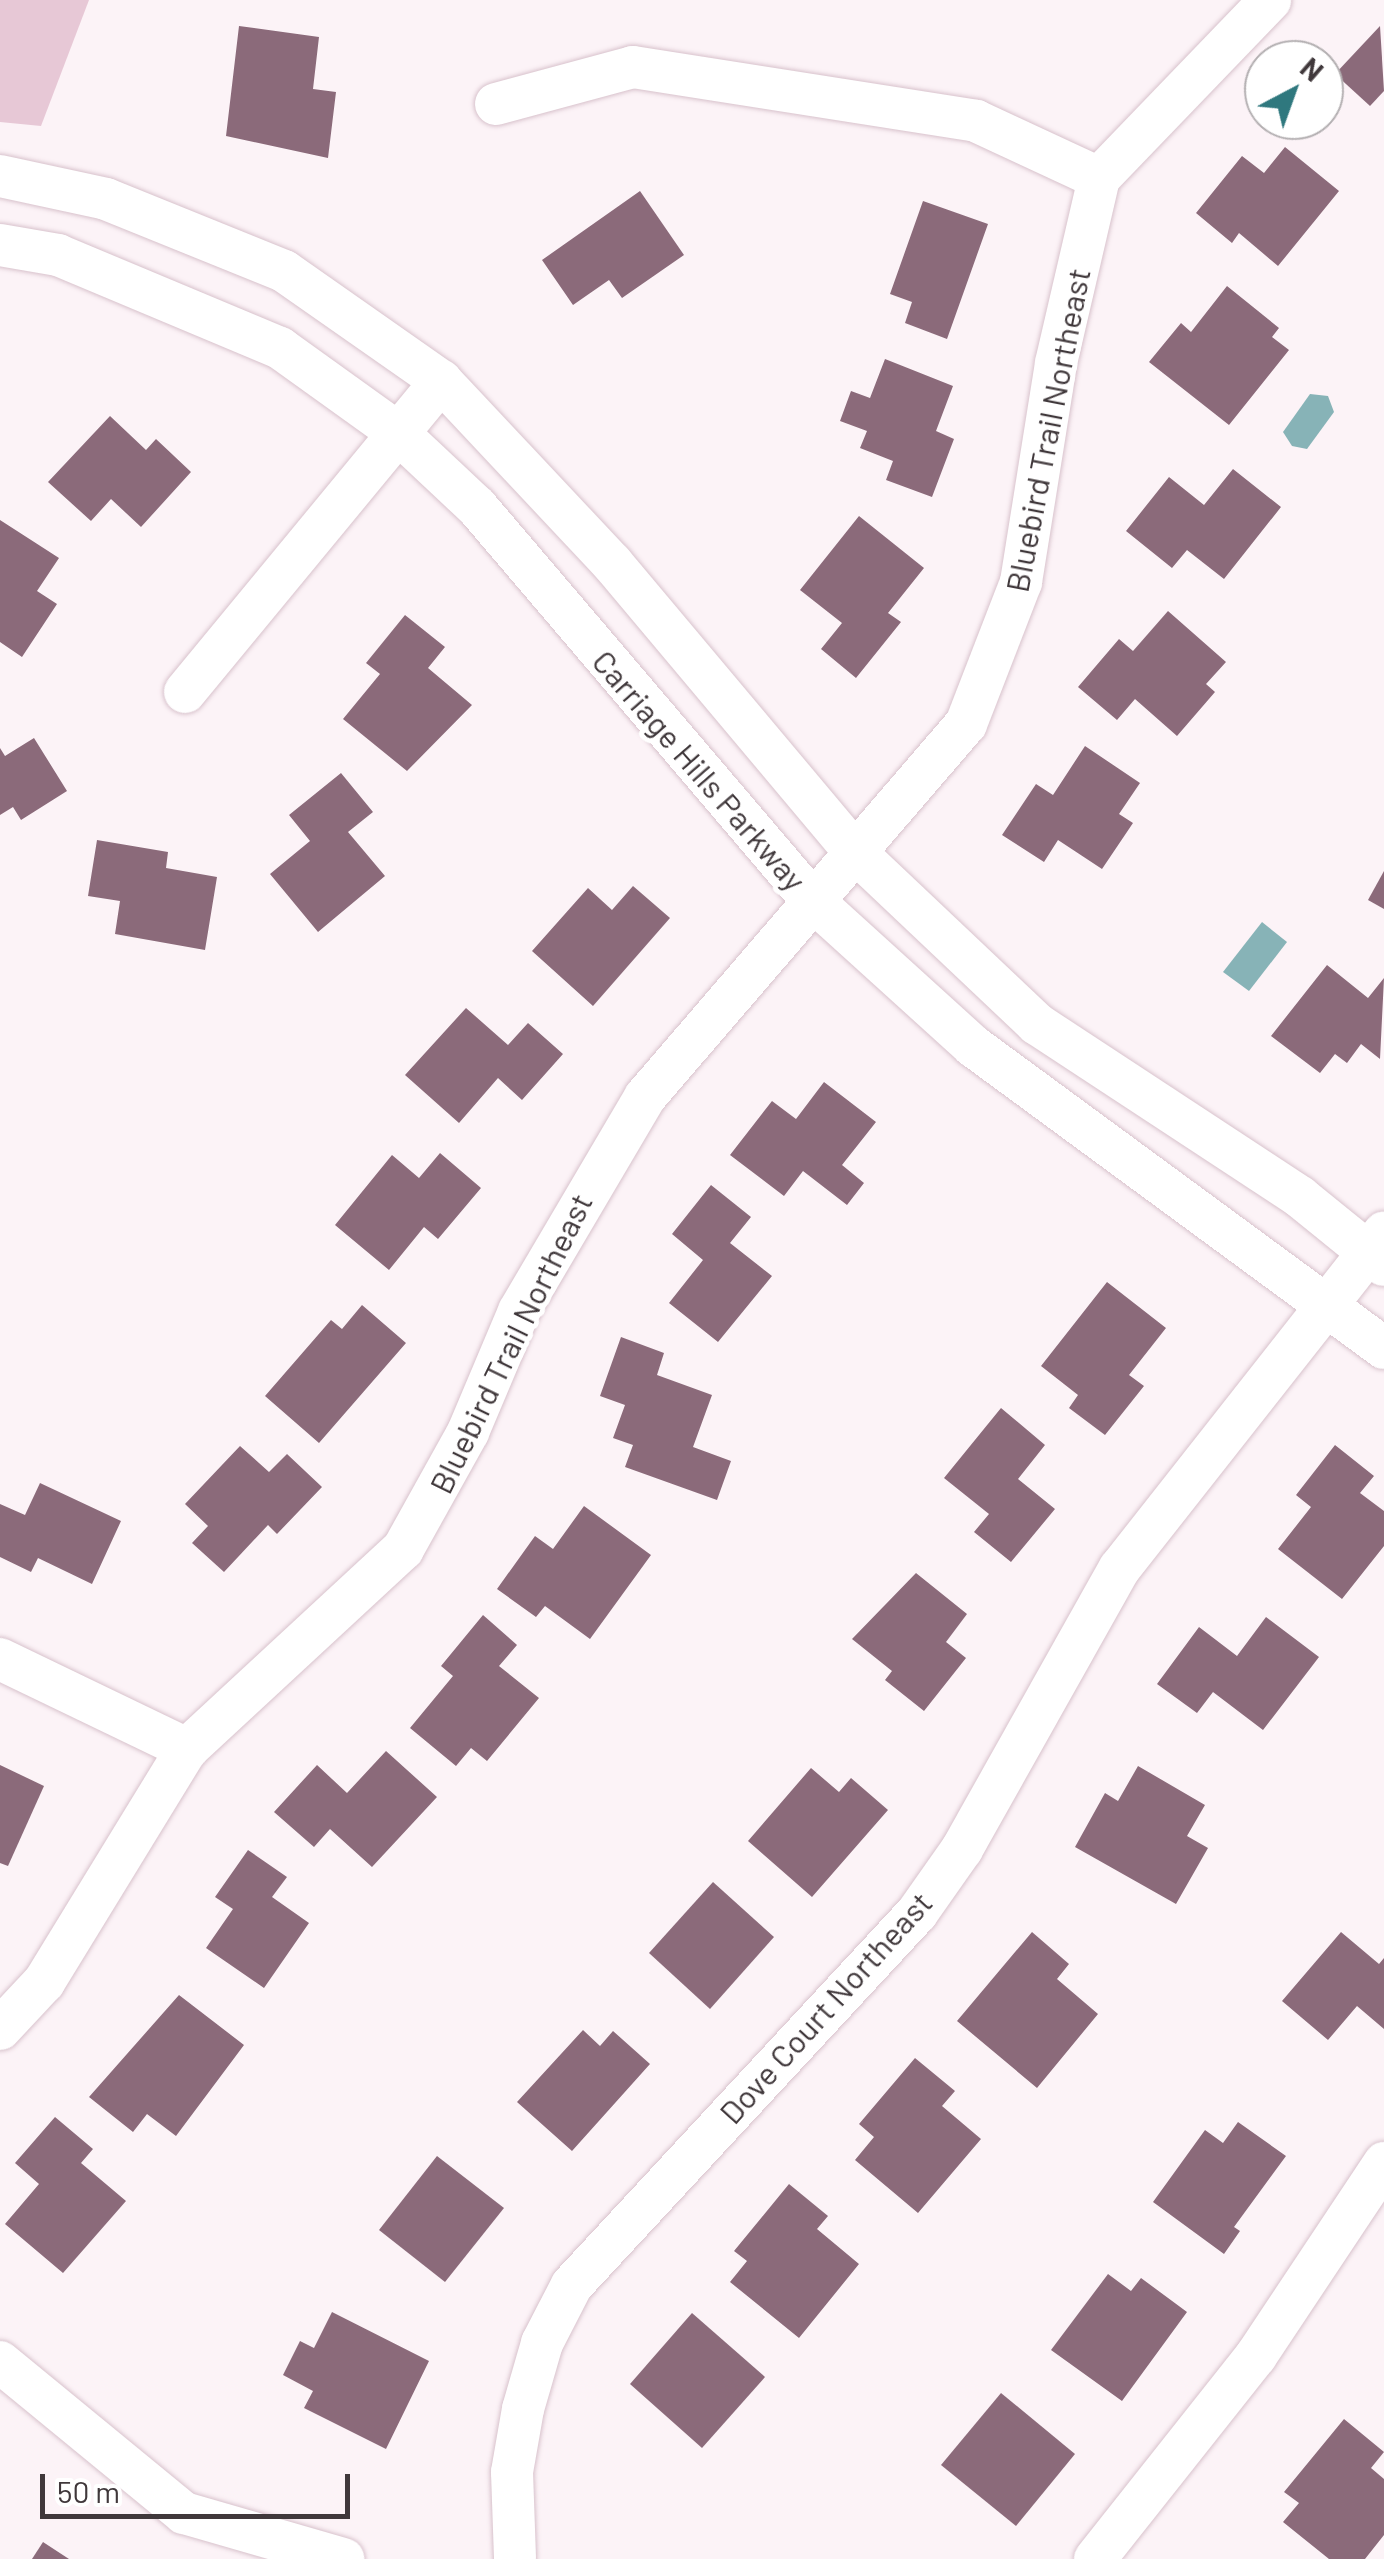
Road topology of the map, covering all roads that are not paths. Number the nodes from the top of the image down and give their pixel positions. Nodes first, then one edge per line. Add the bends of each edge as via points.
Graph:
1 (1270, 0) edge
2 (496, 104) dead end
3 (0, 176) edge
4 (1100, 178) junction
5 (0, 245) edge
6 (441, 381) junction
7 (398, 432) junction
8 (185, 692) dead end
9 (853, 850) junction
10 (810, 899) junction
11 (1379, 1250) edge
12 (1325, 1302) junction
13 (1384, 1348) edge
14 (0, 1659) edge
15 (187, 1749) junction
16 (0, 2028) edge
17 (1384, 2163) edge
18 (0, 2362) edge
19 (516, 2558) edge
20 (343, 2559) edge
21 (491, 2559) edge
22 (532, 2559) edge
23 (1096, 2559) edge

1 - 4 street
2 - 4 street via 633,67 976,122
3 - 6 street, Carriage Hills Parkway via 106,199 284,271
4 - 9 street, Bluebird Trail Northeast via 1056,363 1021,582 966,724
5 - 7 street, Carriage Hills Parkway via 58,255 280,348
6 - 7 street
6 - 9 street, Carriage Hills Parkway via 612,563
7 - 8 street
7 - 10 street, Carriage Hills Parkway via 477,506
9 - 10 street, Bluebird Trail Northeast
9 - 11 street, Carriage Hills Parkway via 1038,1024
10 - 12 street, Carriage Hills Parkway via 973,1046
10 - 15 street, Bluebird Trail Northeast via 698,1028 590,1181 403,1549
11 - 12 street, Dove Court Northeast
12 - 13 street, Carriage Hills Parkway
12 - 19 street, Dove Court Northeast via 1120,1568 962,1849 916,1914 572,2285 542,2343 523,2410 512,2472
14 - 15 street
15 - 16 street, Bluebird Trail Northeast via 44,1982
17 - 23 street via 1256,2356
18 - 20 street via 184,2513
19 - 21 street
19 - 22 street

